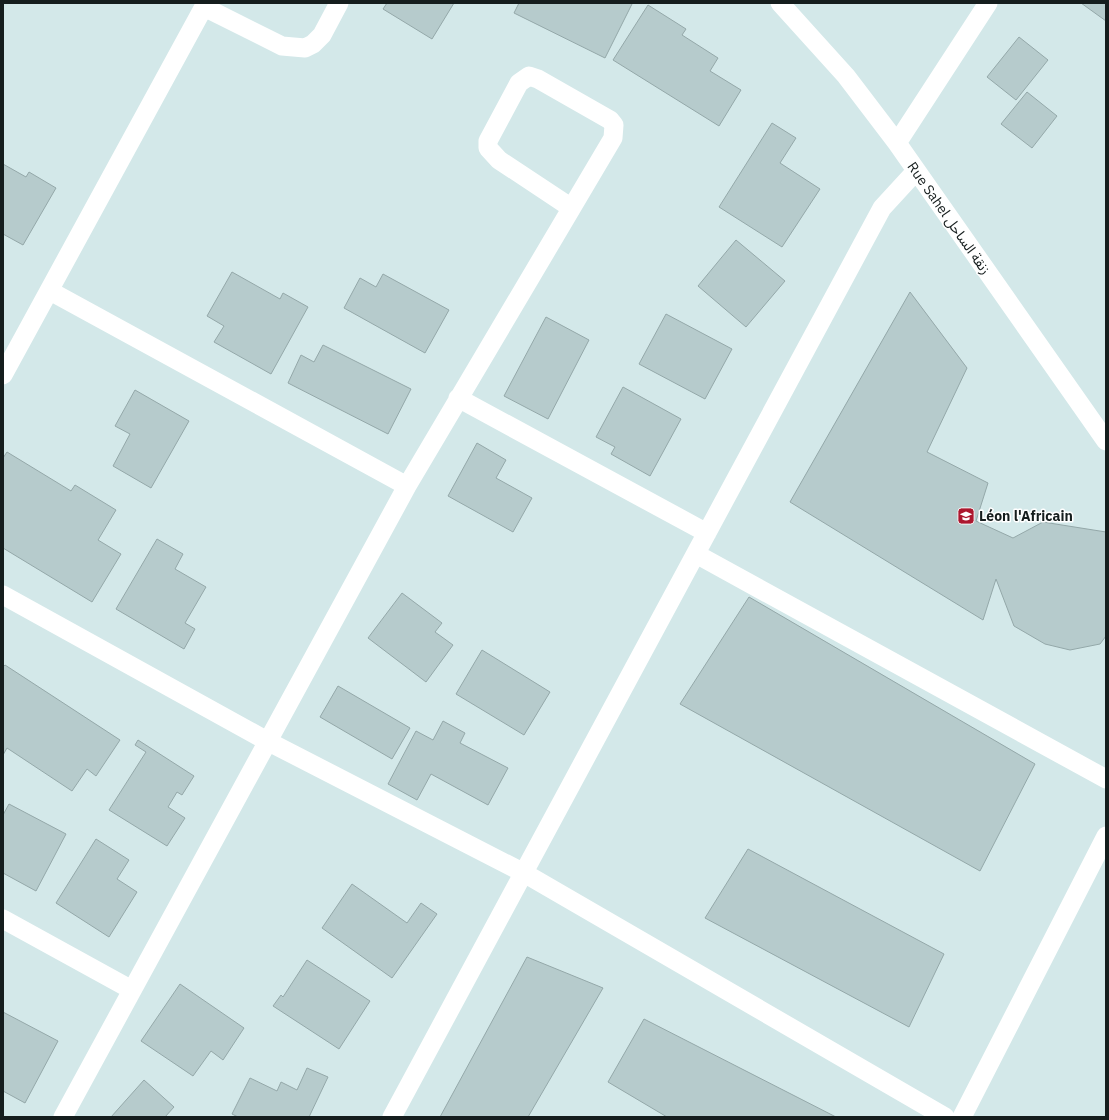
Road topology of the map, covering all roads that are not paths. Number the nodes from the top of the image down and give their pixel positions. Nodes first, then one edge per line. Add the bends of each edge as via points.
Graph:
1 (339, 3) edge
2 (780, 3) edge
3 (988, 3) edge
4 (205, 5) edge
5 (897, 143) junction
6 (916, 171) junction
7 (570, 207) junction
8 (50, 291) junction
9 (3, 375) edge
10 (458, 398) junction
11 (1106, 441) edge
12 (407, 486) junction
13 (707, 533) junction
14 (696, 554) junction
15 (3, 596) edge
16 (269, 742) junction
17 (1106, 779) edge
18 (1106, 836) edge
19 (524, 873) junction
20 (3, 919) edge
21 (132, 990) junction
22 (63, 1117) edge
23 (392, 1117) edge
24 (945, 1117) edge
25 (962, 1117) edge

1 - 4 street via 322,35 313,44 304,48 282,46
2 - 5 street, Rue Sahel زنقة الساحل via 846,76
3 - 5 street
4 - 8 street
5 - 6 street, Rue Sahel زنقة الساحل
6 - 11 street, Rue Sahel زنقة الساحل
6 - 13 street via 882,208
7 - 7 street via 499,160 488,148 488,141 519,83 529,76 604,116 614,125 613,138
7 - 10 street
8 - 9 street
8 - 12 street
10 - 12 street
10 - 13 street
12 - 16 street
13 - 14 street
14 - 17 street
14 - 19 street
15 - 16 street
16 - 19 street
16 - 21 street
18 - 25 street
19 - 23 street
19 - 24 street
20 - 21 street
21 - 22 street

